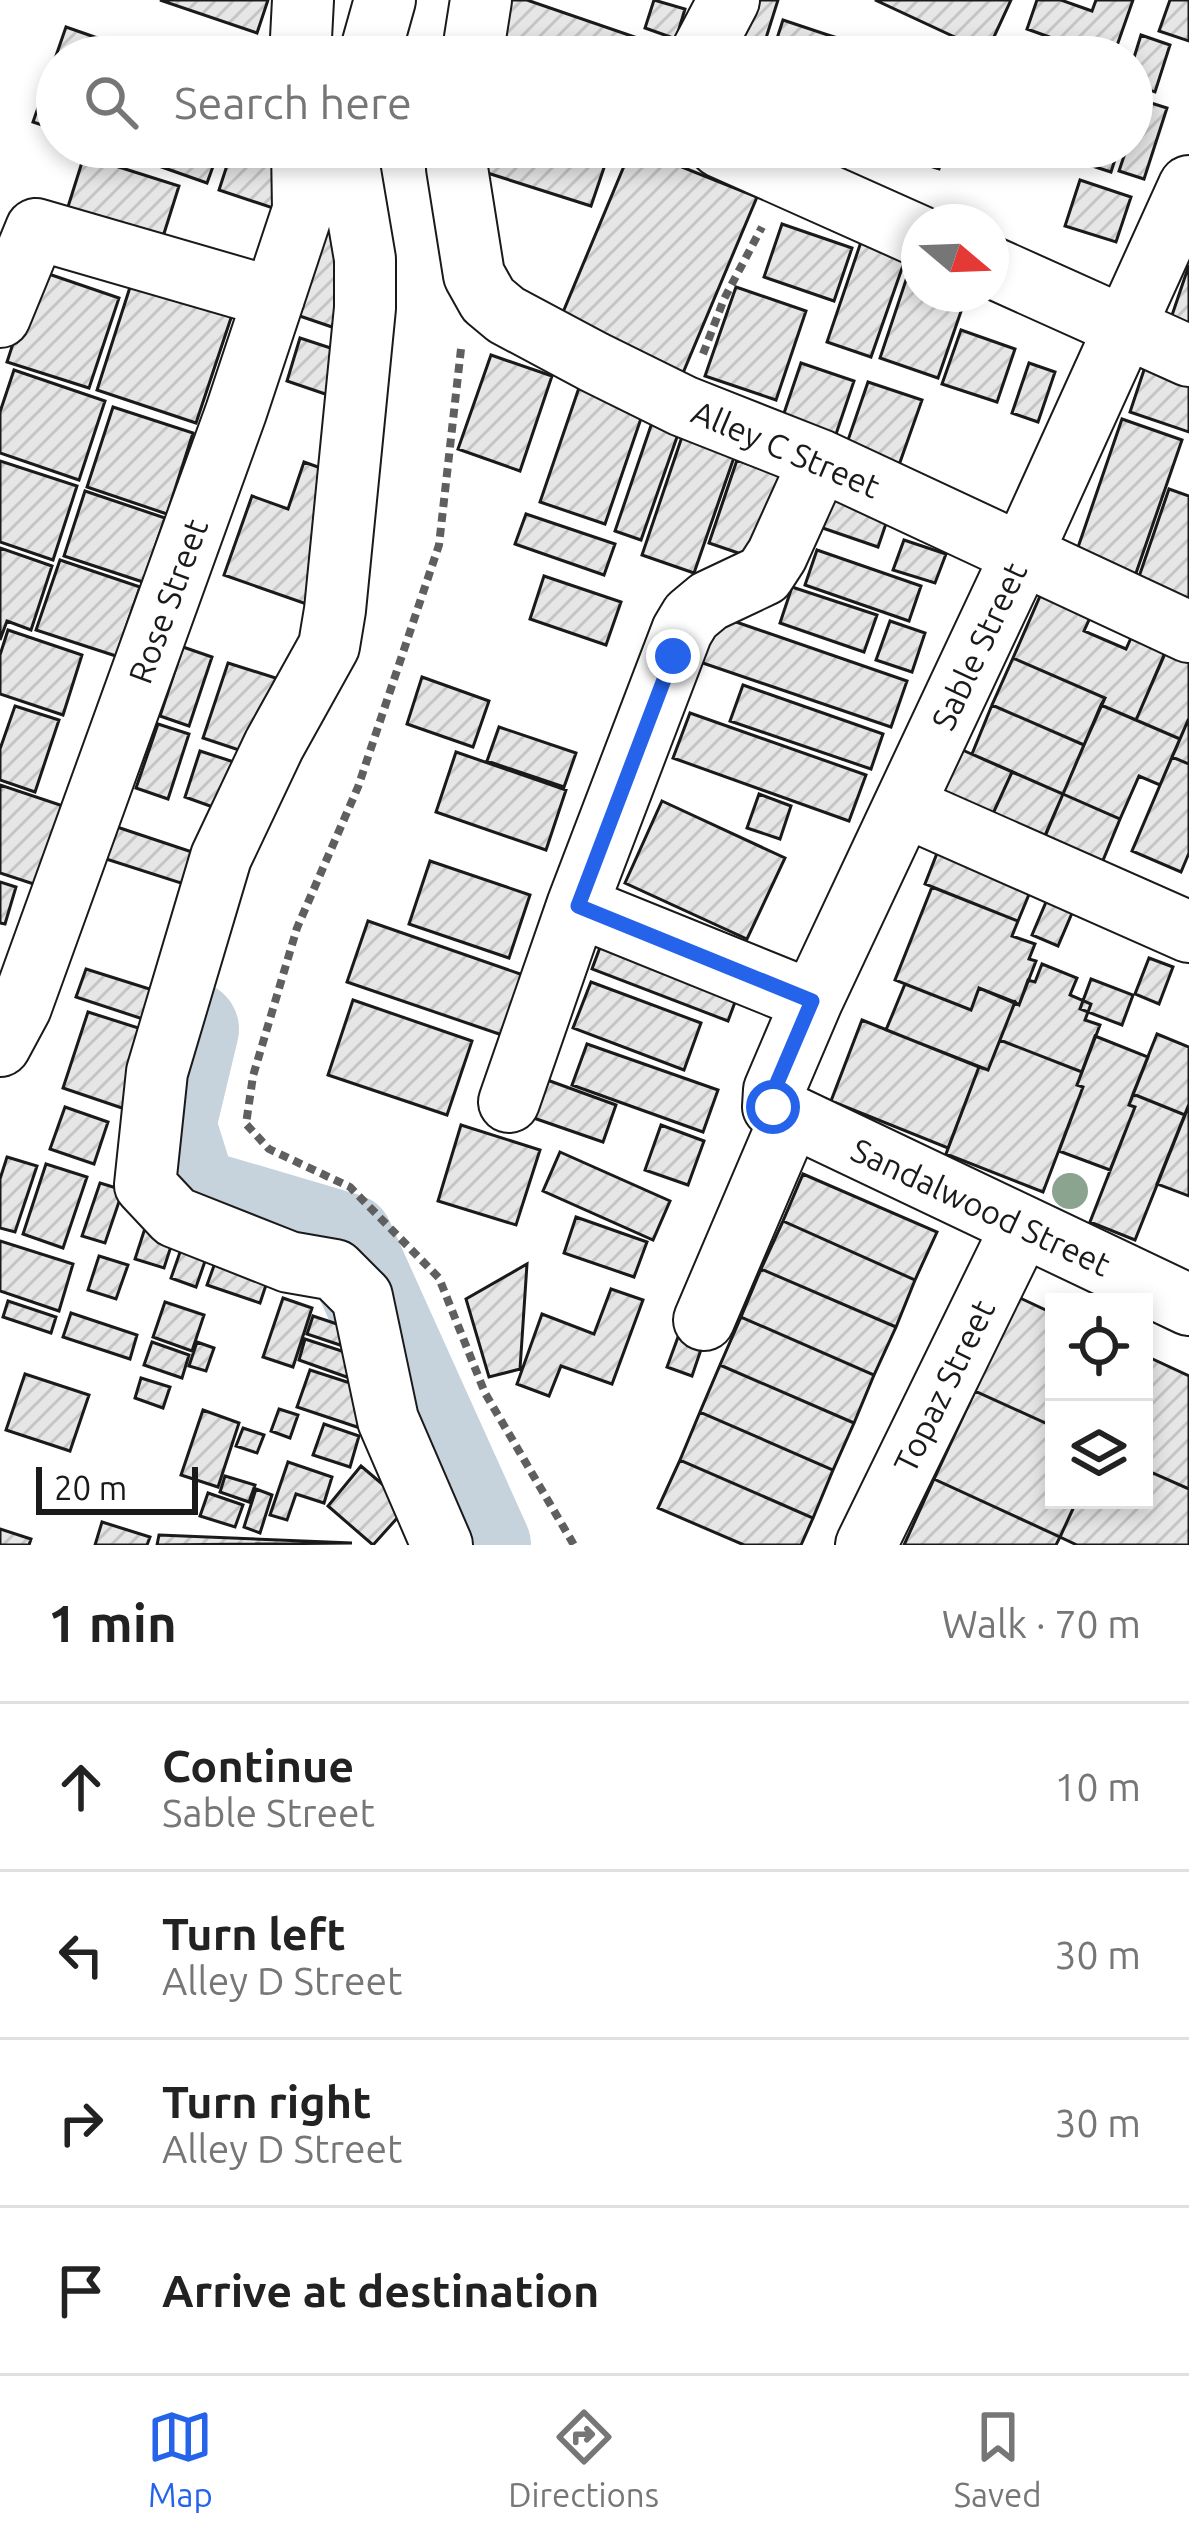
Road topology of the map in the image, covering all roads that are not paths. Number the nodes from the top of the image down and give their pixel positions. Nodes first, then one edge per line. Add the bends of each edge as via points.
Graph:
1 (303, 0) edge
2 (385, 0) edge
3 (481, 0) edge
4 (729, 0) edge
5 (301, 36) edge
6 (375, 36) edge
7 (475, 36) edge
8 (710, 36) edge
9 (302, 168) edge
10 (350, 168) edge
11 (457, 168) edge
12 (766, 168) edge
13 (1189, 186) edge
14 (901, 228) edge
15 (1009, 275) edge
16 (274, 298) junction
17 (0, 317) edge
18 (1126, 326) junction
19 (1189, 356) edge
20 (820, 460) junction
21 (1022, 554) junction
22 (1189, 632) edge
23 (904, 806) junction
24 (578, 906) junction
25 (1189, 932) edge
26 (812, 1001) junction
27 (0, 1046) edge
28 (509, 1102) dead end
29 (782, 1112) junction
30 (1022, 1226) junction
31 (1189, 1305) edge
32 (704, 1320) dead end
33 (442, 1545) edge
34 (866, 1545) edge

1 - 5 street
2 - 6 street
3 - 7 street
4 - 8 street
9 - 16 street, Rose Street via 303,210
10 - 33 street via 365,308 332,628 221,857 157,1072 145,1185 175,1217 289,1262 334,1270 362,1297 388,1420
11 - 20 street, Alley C Street via 474,275 506,315 683,406
12 - 14 street
13 - 18 street, Sable Street
15 - 18 street
16 - 17 street via 36,229
16 - 27 street, Rose Street via 21,1007
18 - 19 street
18 - 21 street, Sable Street
20 - 21 street, Alley C Street
20 - 24 street via 764,575 709,601 682,631
21 - 22 street, Alley C Street
21 - 23 street, Sable Street
23 - 25 street
23 - 26 street, Sable Street
24 - 26 street
24 - 28 street
26 - 29 street, Sable Street via 774,1090
29 - 30 street, Sandalwood Street
29 - 32 street, Sable Street
30 - 31 street, Sandalwood Street
30 - 34 street, Topaz Street

